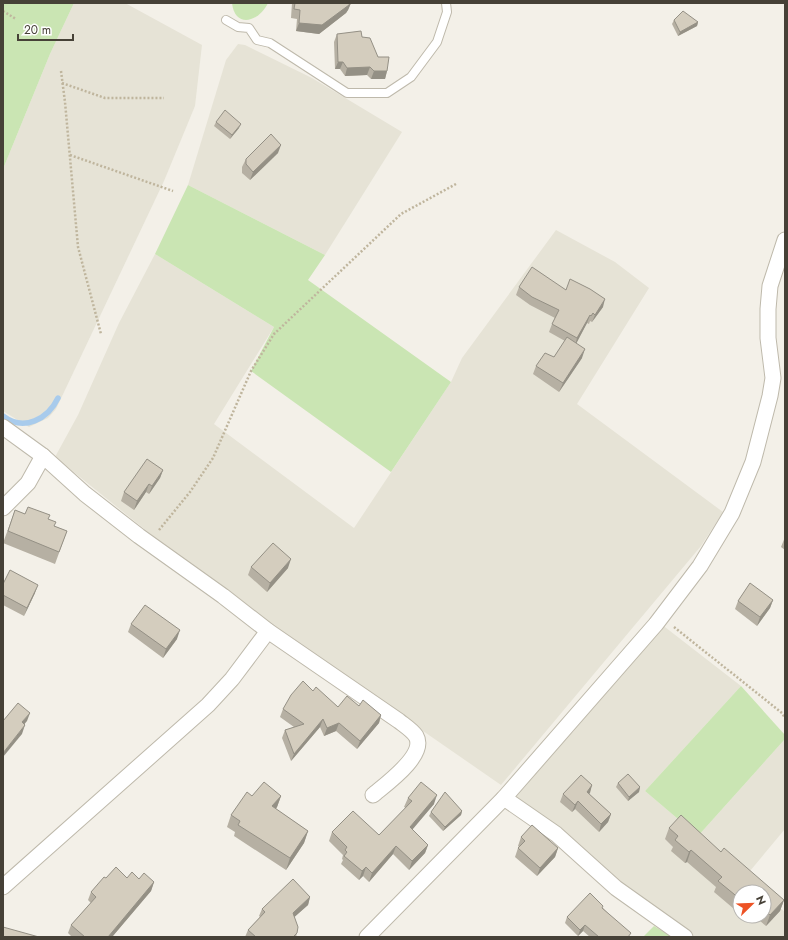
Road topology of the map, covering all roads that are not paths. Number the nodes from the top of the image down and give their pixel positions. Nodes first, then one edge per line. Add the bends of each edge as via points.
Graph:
1 (446, 3) edge
2 (226, 20) dead end
3 (785, 240) edge
4 (3, 427) edge
5 (43, 456) junction
6 (3, 508) edge
7 (268, 631) junction
8 (373, 795) dead end
9 (504, 798) junction
10 (3, 887) edge
11 (367, 937) edge
12 (685, 937) edge

1 - 2 lane via 447,12 437,42 411,77 387,92 347,93 270,43 257,40 249,28 238,28
3 - 9 street via 770,286 768,338 773,378 770,396 753,462 732,513 700,566 661,617
4 - 5 street
5 - 6 street via 28,483
5 - 7 street via 85,494
7 - 8 street via 415,734 418,741 415,754
7 - 10 street via 232,679 208,705
9 - 11 street
9 - 12 street via 556,834 616,888

